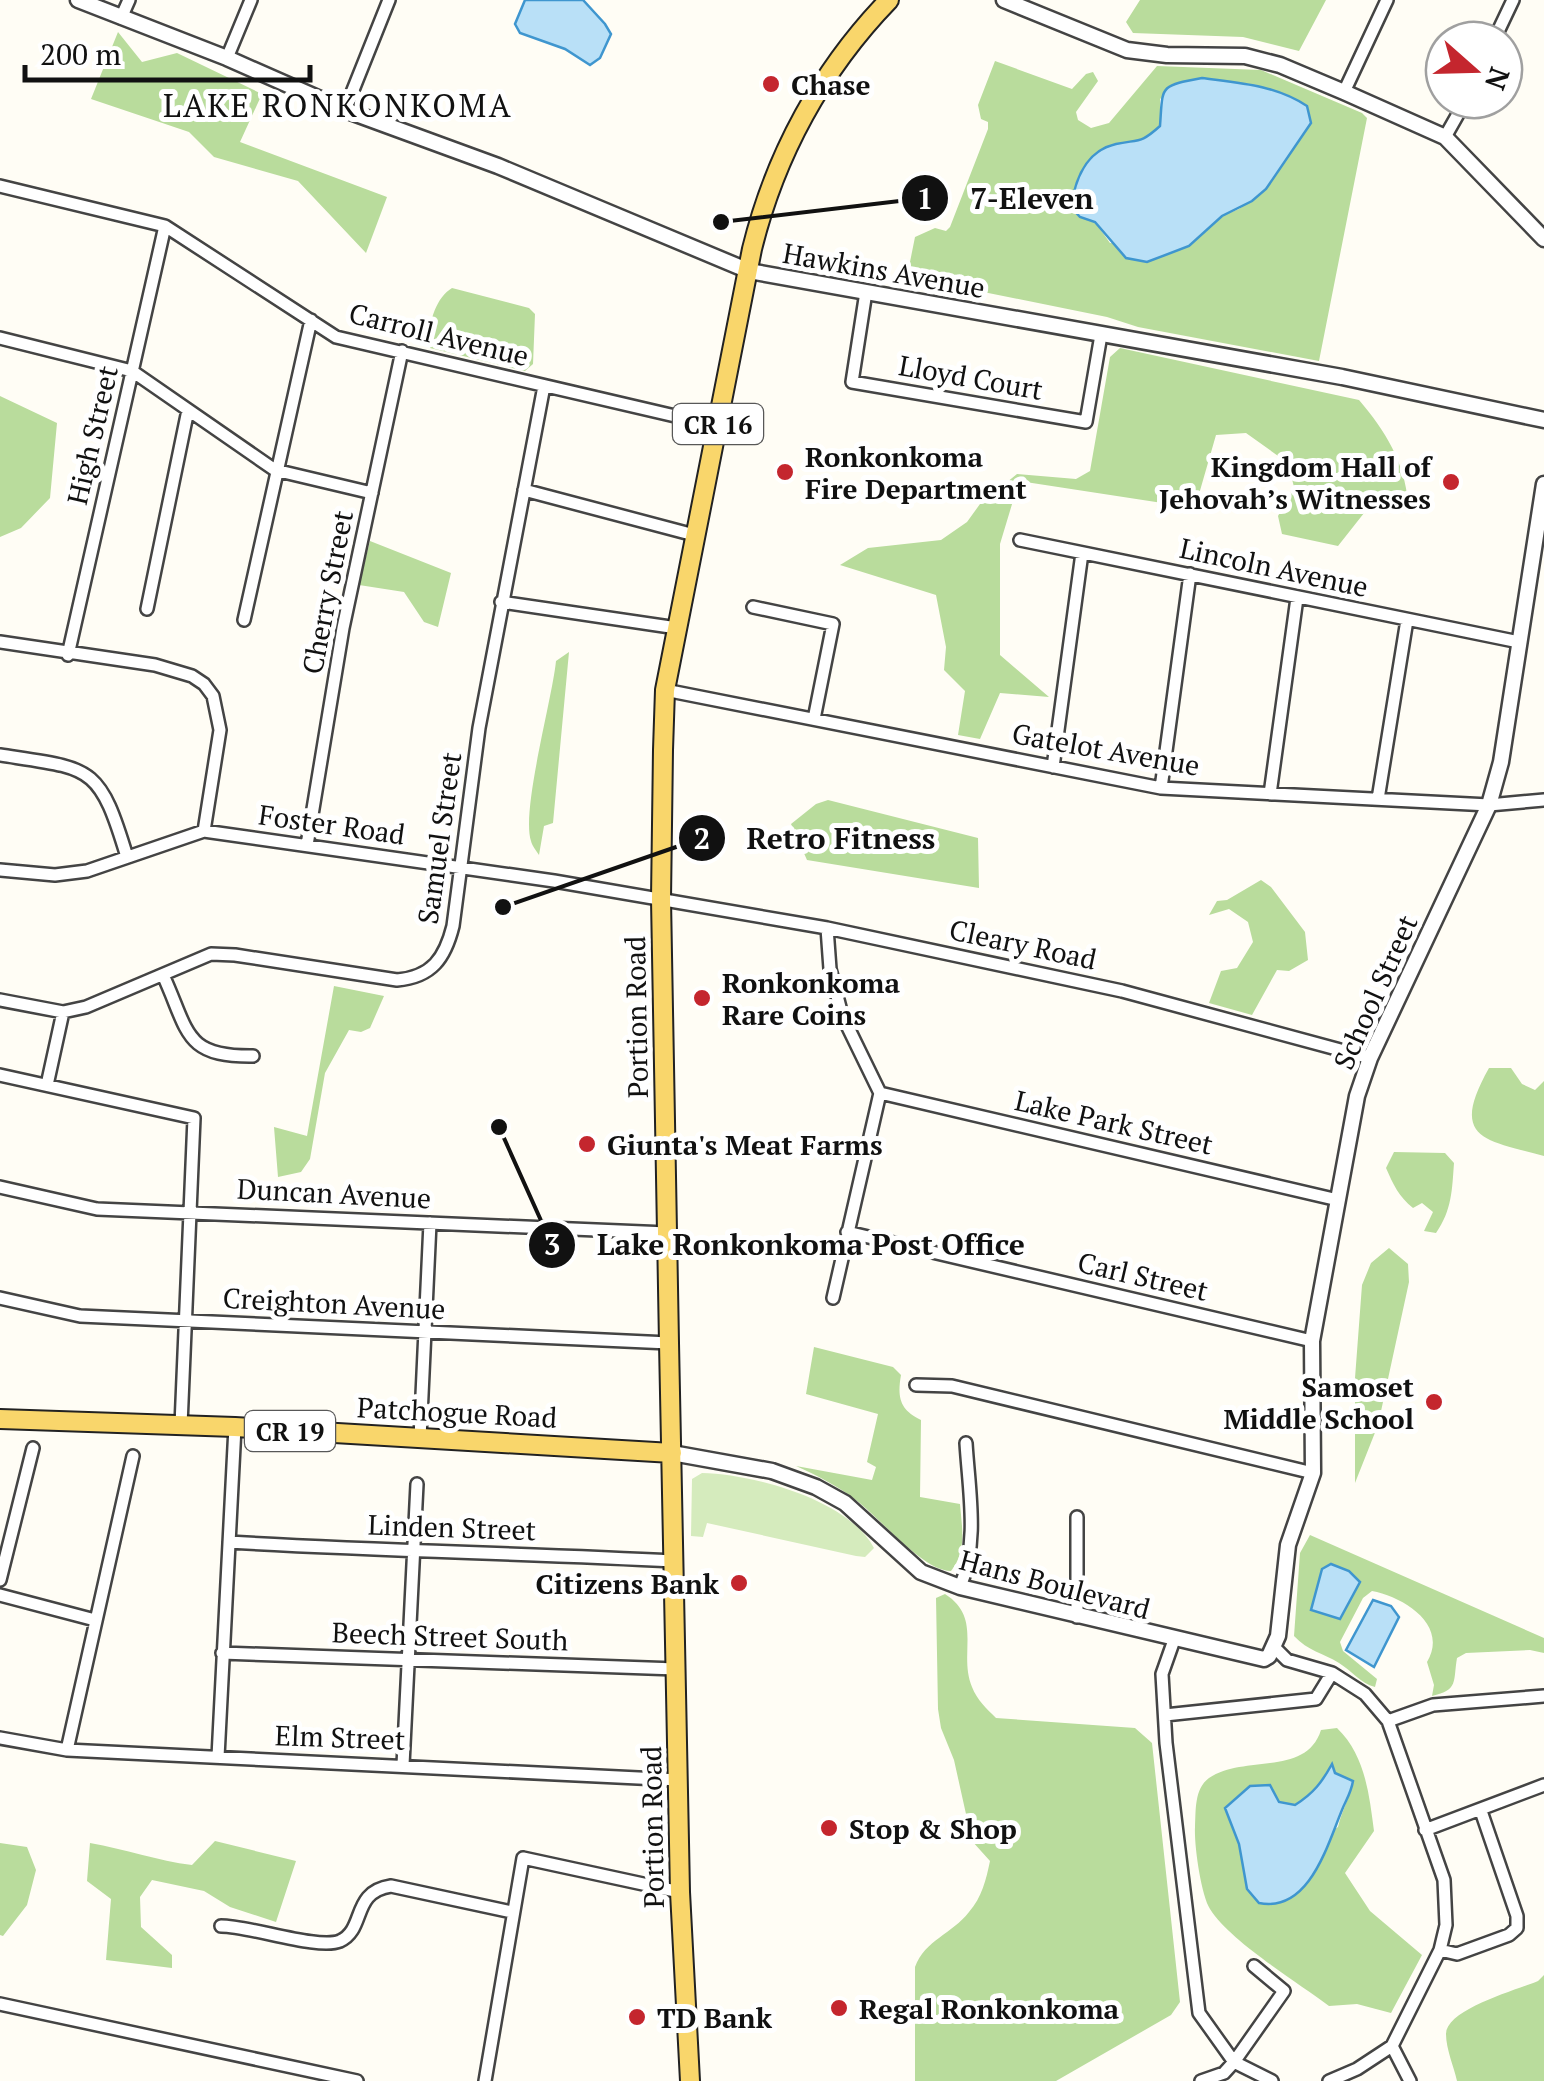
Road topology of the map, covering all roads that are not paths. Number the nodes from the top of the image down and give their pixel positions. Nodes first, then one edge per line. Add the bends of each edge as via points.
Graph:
1 (78, 0) edge
2 (129, 0) edge
3 (251, 0) edge
4 (389, 0) edge
5 (890, 0) edge
6 (1004, 0) edge
7 (1387, 0) edge
8 (121, 18) junction
9 (227, 58) junction
10 (1344, 92) junction
11 (344, 110) junction
12 (1455, 120) edge
13 (1445, 138) junction
14 (0, 186) edge
15 (166, 226) junction
16 (1544, 238) edge
17 (748, 271) junction
18 (866, 292) junction
19 (310, 320) junction
20 (1100, 334) junction
21 (0, 338) edge
22 (402, 351) junction
23 (132, 371) junction
24 (544, 386) junction
25 (188, 410) junction
26 (1544, 420) edge
27 (718, 426) junction
28 (275, 470) junction
29 (1544, 484) edge
30 (524, 490) junction
31 (372, 494) junction
32 (698, 536) junction
33 (1020, 540) dead end
34 (1082, 553) junction
35 (1190, 574) junction
36 (1298, 598) junction
37 (501, 602) junction
38 (752, 606) dead end
39 (147, 608) dead end
40 (244, 620) dead end
41 (1408, 620) junction
42 (676, 628) junction
43 (0, 642) edge
44 (1518, 642) junction
45 (68, 654) junction
46 (665, 690) junction
47 (814, 720) junction
48 (0, 755) edge
49 (1053, 768) junction
50 (1161, 788) junction
51 (1270, 794) junction
52 (1378, 799) junction
53 (1544, 800) edge
54 (1489, 805) junction
55 (204, 830) junction
56 (307, 845) junction
57 (127, 857) junction
58 (461, 869) junction
59 (0, 870) edge
60 (661, 898) junction
61 (828, 928) junction
62 (163, 975) junction
63 (0, 1000) edge
64 (63, 1012) junction
65 (253, 1056) dead end
66 (1370, 1058) junction
67 (0, 1075) edge
68 (47, 1085) junction
69 (880, 1093) junction
70 (0, 1188) edge
71 (1338, 1200) junction
72 (189, 1212) junction
73 (430, 1222) junction
74 (847, 1232) junction
75 (668, 1233) junction
76 (0, 1298) edge
77 (833, 1298) dead end
78 (186, 1321) junction
79 (426, 1332) junction
80 (1312, 1341) junction
81 (668, 1343) junction
82 (916, 1385) dead end
83 (0, 1419) edge
84 (180, 1425) junction
85 (235, 1428) junction
86 (420, 1438) junction
87 (966, 1443) dead end
88 (33, 1448) dead end
89 (672, 1453) junction
90 (133, 1456) dead end
91 (1313, 1472) junction
92 (417, 1484) dead end
93 (1077, 1517) dead end
94 (229, 1542) junction
95 (414, 1553) junction
96 (674, 1560) junction
97 (0, 1580) edge
98 (960, 1587) junction
99 (0, 1595) edge
100 (1077, 1617) junction
101 (95, 1620) junction
102 (1174, 1640) junction
103 (1274, 1647) junction
104 (222, 1653) junction
105 (409, 1660) junction
106 (676, 1669) junction
107 (1332, 1673) junction
108 (1544, 1696) edge
109 (1164, 1715) junction
110 (1388, 1721) junction
111 (0, 1738) edge
112 (67, 1750) junction
113 (218, 1757) junction
114 (403, 1765) junction
115 (678, 1780) junction
116 (1544, 1785) edge
117 (1480, 1811) junction
118 (1425, 1830) junction
119 (680, 1892) junction
120 (512, 1912) junction
121 (221, 1926) dead end
122 (1440, 1950) junction
123 (1254, 1966) dead end
124 (0, 2004) edge
125 (1392, 2046) junction
126 (1234, 2062) junction
127 (357, 2081) edge
128 (485, 2081) edge
129 (690, 2081) edge
130 (1201, 2081) edge
131 (1272, 2081) edge
132 (1329, 2081) edge
133 (1410, 2081) edge

1 - 8 street, Hawkins Avenue
2 - 8 street
3 - 9 street
4 - 11 street
5 - 17 main road, Portion Road / CR 16 via 856,36 783,155
6 - 10 street via 1126,50 1244,56
7 - 10 street
8 - 9 street, Hawkins Avenue
9 - 11 street, Hawkins Avenue
10 - 13 street
11 - 17 street, Hawkins Avenue
12 - 13 street
13 - 16 street
14 - 15 street, Carroll Avenue
15 - 19 street, Carroll Avenue
15 - 23 street, High Street
17 - 18 street, Hawkins Avenue
17 - 27 main road, Portion Road / CR 16
18 - 20 street, Hawkins Avenue
18 - 20 street, Lloyd Court via 852,382 1086,422
19 - 22 street, Carroll Avenue via 336,336
19 - 28 street
20 - 26 street, Hawkins Avenue
21 - 23 street
22 - 24 street, Carroll Avenue
22 - 31 street, Cherry Street
23 - 25 street
23 - 45 street, High Street
24 - 27 street, Carroll Avenue
24 - 30 street, Samuel Street
25 - 28 street
25 - 39 street
27 - 32 main road, Portion Road / CR 16
28 - 31 street
28 - 40 street
29 - 44 street, School Street
30 - 32 street
30 - 37 street, Samuel Street
31 - 56 street, Cherry Street
32 - 42 main road, Portion Road / CR 16
33 - 34 street, Lincoln Avenue
34 - 35 street, Lincoln Avenue
34 - 49 street
35 - 36 street, Lincoln Avenue
35 - 50 street
36 - 41 street, Lincoln Avenue
36 - 51 street
37 - 42 street
37 - 58 street, Samuel Street
38 - 47 street via 833,624
41 - 44 street, Lincoln Avenue
41 - 52 street
42 - 46 main road, Portion Road / CR 16
43 - 45 street
44 - 54 street, School Street
45 - 55 street via 165,668 204,684 220,730
46 - 47 street, Gatelot Avenue
46 - 60 main road, Portion Road / CR 16
47 - 49 street, Gatelot Avenue
48 - 57 street via 62,763 88,774 109,802
49 - 50 street, Gatelot Avenue
50 - 51 street, Gatelot Avenue
51 - 52 street, Gatelot Avenue
52 - 54 street, Gatelot Avenue
53 - 54 street, Gatelot Avenue
54 - 66 street, School Street
55 - 56 street, Foster Road
55 - 57 street, Foster Road
56 - 58 street, Foster Road
57 - 59 street, Foster Road via 55,875
58 - 60 street, Foster Road
58 - 62 street, Samuel Street via 449,942 424,974 384,979 212,954
60 - 61 street, Cleary Road
60 - 75 main road, Portion Road / CR 16
61 - 66 street, Cleary Road via 1122,991
61 - 69 street via 842,1015
62 - 64 street, Samuel Street
62 - 65 street via 201,1049
63 - 64 street, Samuel Street
64 - 68 street
66 - 71 street, School Street via 1356,1096
67 - 68 street
68 - 72 street via 194,1118
69 - 71 street, Lake Park Street
69 - 74 street
70 - 72 street, Duncan Avenue via 98,1209
71 - 80 street, School Street
72 - 73 street, Duncan Avenue
72 - 78 street
73 - 75 street, Duncan Avenue
73 - 79 street
74 - 77 street
74 - 80 street, Carl Street
75 - 81 main road, Portion Road / CR 16
76 - 78 street, Creighton Avenue via 80,1316
78 - 79 street, Creighton Avenue
78 - 84 street
79 - 81 street, Creighton Avenue
79 - 86 street
80 - 91 street, School Street
81 - 89 main road, Portion Road / CR 16
82 - 91 street via 952,1386
83 - 84 main road, Patchogue Road / CR 19
84 - 85 main road, Patchogue Road / CR 19
85 - 86 main road, Patchogue Road / CR 19
85 - 94 street
86 - 89 main road, Patchogue Road / CR 19
87 - 98 street via 972,1537
88 - 97 street
89 - 96 main road, Portion Road / CR 16
89 - 98 street, Hans Boulevard via 757,1468 816,1488 845,1503 921,1572
90 - 101 street
91 - 103 street, School Street via 1288,1545
92 - 95 street
93 - 100 street
94 - 95 street, Linden Street
94 - 104 street
95 - 96 street, Linden Street
95 - 105 street
96 - 106 main road, Portion Road / CR 16
98 - 100 street, Hans Boulevard
99 - 101 street
100 - 102 street, Hans Boulevard
101 - 112 street
102 - 103 street, Hans Boulevard via 1264,1659
102 - 109 street via 1162,1674
103 - 107 street via 1287,1660
104 - 105 street, Beech Street South
104 - 113 street
105 - 106 street, Beech Street South
105 - 114 street
106 - 115 main road, Portion Road / CR 16
107 - 109 street via 1316,1699
107 - 110 street
108 - 110 street via 1433,1706
109 - 126 street via 1199,2013
110 - 118 street
111 - 112 street, Elm Street
112 - 113 street, Elm Street
113 - 114 street, Elm Street
114 - 115 street, Elm Street
115 - 119 main road, Portion Road / CR 16
116 - 117 street
117 - 118 street
117 - 122 street via 1516,1928 1458,1954
118 - 122 street via 1447,1901
119 - 120 street via 523,1858
119 - 129 main road, Portion Road / CR 16
120 - 121 street via 391,1886 367,1897 349,1934 335,1943
120 - 128 street
122 - 125 street
123 - 126 street via 1284,1991
124 - 127 street
125 - 132 street
125 - 133 street
126 - 130 street
126 - 131 street

